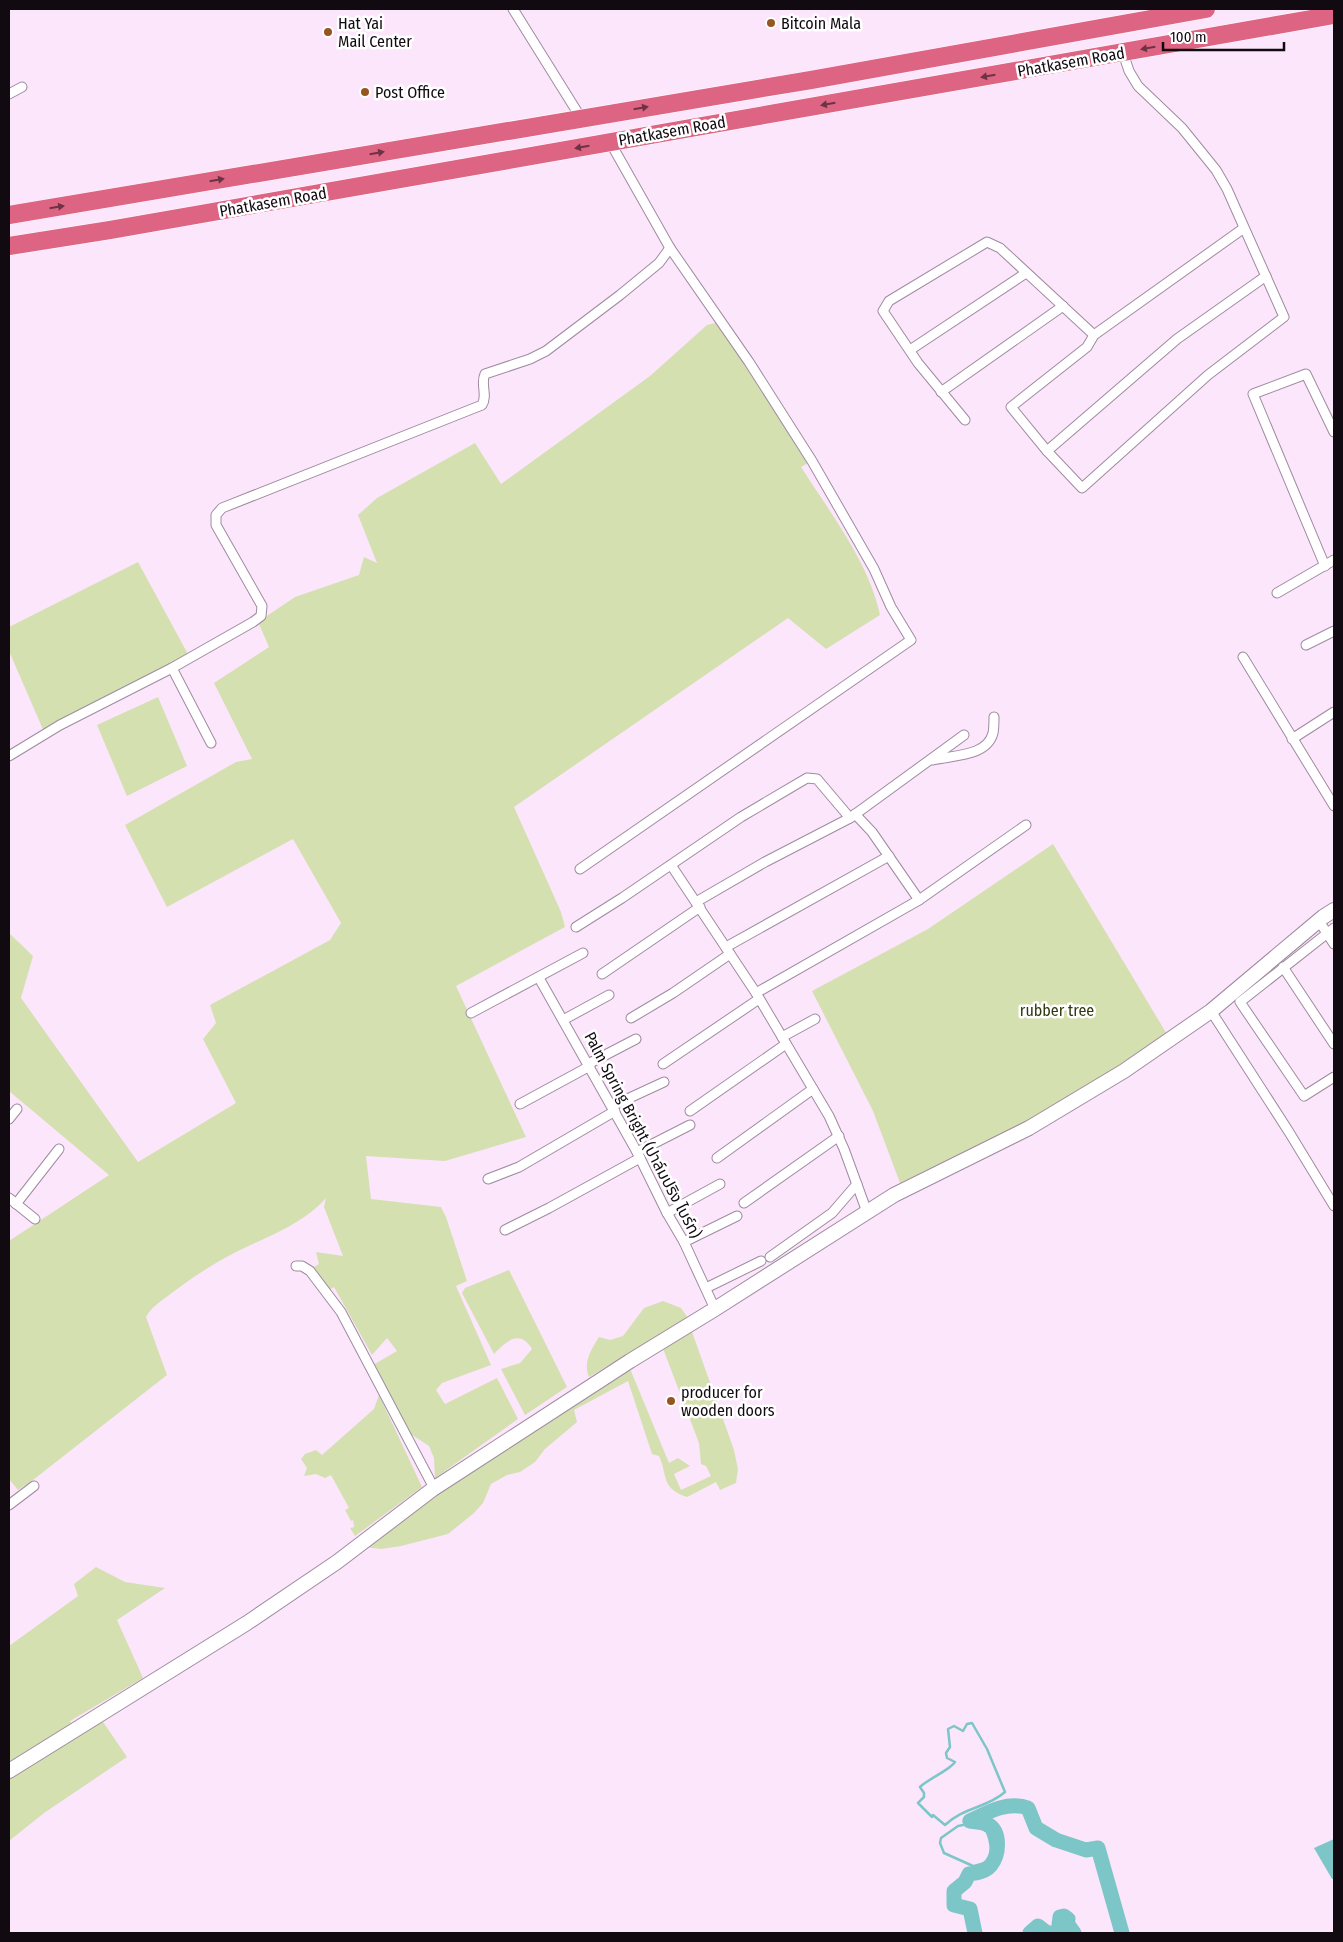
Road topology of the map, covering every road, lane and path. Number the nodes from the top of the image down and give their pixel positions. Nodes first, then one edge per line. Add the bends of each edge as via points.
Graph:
1 (513, 9) edge
2 (1206, 9) edge
3 (1334, 15) edge
4 (1123, 52) junction
5 (22, 87) dead end
6 (9, 94) edge
7 (581, 118) junction
8 (610, 142) junction
9 (11, 214) edge
10 (1244, 228) junction
11 (9, 246) edge
12 (670, 248) junction
13 (1026, 273) junction
14 (1266, 276) junction
15 (1063, 306) junction
16 (1094, 335) junction
17 (910, 350) junction
18 (941, 392) junction
19 (965, 420) dead end
20 (1334, 432) edge
21 (1047, 451) junction
22 (1334, 560) edge
23 (1326, 566) junction
24 (1277, 593) dead end
25 (1334, 631) edge
26 (1306, 645) dead end
27 (1242, 656) dead end
28 (172, 668) junction
29 (1334, 712) edge
30 (994, 717) dead end
31 (964, 735) dead end
32 (1292, 739) junction
33 (211, 742) dead end
34 (9, 756) edge
35 (928, 761) junction
36 (1334, 806) edge
37 (852, 816) junction
38 (1026, 825) dead end
39 (889, 856) junction
40 (671, 865) junction
41 (580, 869) dead end
42 (919, 900) junction
43 (698, 905) junction
44 (1334, 910) edge
45 (1319, 921) junction
46 (576, 927) dead end
47 (1330, 930) edge
48 (1334, 944) edge
49 (728, 950) junction
50 (583, 953) dead end
51 (1284, 967) junction
52 (602, 974) dead end
53 (539, 978) junction
54 (608, 995) dead end
55 (758, 996) junction
56 (1211, 1011) junction
57 (471, 1013) dead end
58 (631, 1018) dead end
59 (815, 1019) dead end
60 (563, 1020) junction
61 (636, 1039) dead end
62 (784, 1041) junction
63 (1334, 1044) edge
64 (663, 1064) dead end
65 (589, 1065) junction
66 (1334, 1076) edge
67 (664, 1082) dead end
68 (813, 1089) junction
69 (520, 1104) dead end
70 (17, 1109) dead end
71 (614, 1109) junction
72 (690, 1112) dead end
73 (9, 1118) edge
74 (690, 1125) dead end
75 (839, 1136) junction
76 (59, 1149) dead end
77 (638, 1155) junction
78 (717, 1158) dead end
79 (488, 1179) dead end
80 (720, 1184) dead end
81 (856, 1184) junction
82 (12, 1201) edge
83 (744, 1203) dead end
84 (1334, 1206) edge
85 (867, 1212) junction
86 (667, 1213) junction
87 (737, 1216) dead end
88 (35, 1219) dead end
89 (505, 1230) dead end
90 (684, 1242) junction
91 (770, 1257) dead end
92 (761, 1261) dead end
93 (296, 1266) dead end
94 (706, 1288) junction
95 (715, 1309) junction
96 (34, 1486) dead end
97 (434, 1488) junction
98 (9, 1505) edge
99 (9, 1771) edge

1 - 7 street
7 -> 2 highway, Phatkasem Road
3 -> 4 highway, Phatkasem Road
4 -> 8 highway, Phatkasem Road
4 - 10 street via 1138,86 1182,128 1216,170 1228,189
5 - 6 street
9 -> 7 highway, Phatkasem Road
8 -> 11 highway, Phatkasem Road
8 - 12 street
10 - 14 street
10 - 16 street
12 - 28 street via 659,263 546,351 485,374 485,400 482,405 222,508 216,515 216,525 262,606 261,616
12 - 41 street via 812,461 911,640
13 - 15 street
13 - 17 street
13 - 17 street via 1000,248 987,242 889,301 883,311
14 - 21 street via 1177,339
14 - 21 street via 1284,317 1208,375 1082,488
15 - 16 street
15 - 18 street
16 - 21 street via 1087,347 1011,407
17 - 18 street
18 - 19 street
20 - 23 street via 1306,374 1254,394
22 - 23 street
23 - 24 street
25 - 26 street
27 - 32 street
28 - 33 street
28 - 34 street via 60,725
29 - 32 street
30 - 35 street via 993,732 985,746 969,753
31 - 35 street
32 - 36 street
35 - 37 street
37 - 39 street via 872,832
37 - 40 street via 817,779 810,777 741,817
37 - 43 street via 766,862
38 - 42 street
39 - 42 street
39 - 49 street
40 - 43 street
40 - 46 street
42 - 55 street
43 - 49 street
43 - 52 street
44 - 45 street
45 - 47 street
45 - 56 street
47 - 48 street
47 - 51 street
49 - 55 street
49 - 58 street via 673,993
50 - 53 street
51 - 63 street
51 - 66 street via 1240,1002 1304,1096
53 - 57 street
53 - 60 street, Palm Spring Bright (ปาล์มปริง ไบร์ท)
54 - 60 street
55 - 62 street
55 - 64 street
56 - 84 street
56 - 85 street via 1124,1072 1028,1128 894,1195
59 - 62 street
60 - 65 street, Palm Spring Bright (ปาล์มปริง ไบร์ท)
61 - 65 street
62 - 68 street
62 - 72 street
65 - 69 street
65 - 71 street, Palm Spring Bright (ปาล์มปริง ไบร์ท)
67 - 71 street
68 - 75 street
68 - 78 street
70 - 73 street
71 - 77 street, Palm Spring Bright (ปาล์มปริง ไบร์ท)
71 - 79 street via 519,1167
74 - 77 street
75 - 81 street
75 - 83 street
76 - 82 street
77 - 86 street, Palm Spring Bright (ปาล์มปริง ไบร์ท)
77 - 89 street
80 - 86 street
81 - 85 street
81 - 91 street via 832,1213
82 - 88 street
85 - 95 street
86 - 90 street, Palm Spring Bright (ปาล์มปริง ไบร์ท)
87 - 90 street
90 - 94 street, Palm Spring Bright (ปาล์มปริง ไบร์ท)
92 - 94 street
93 - 97 street via 310,1271 341,1312
94 - 95 street, Palm Spring Bright (ปาล์มปริง ไบร์ท)
95 - 97 street
96 - 98 street
97 - 99 street via 337,1562 247,1623

